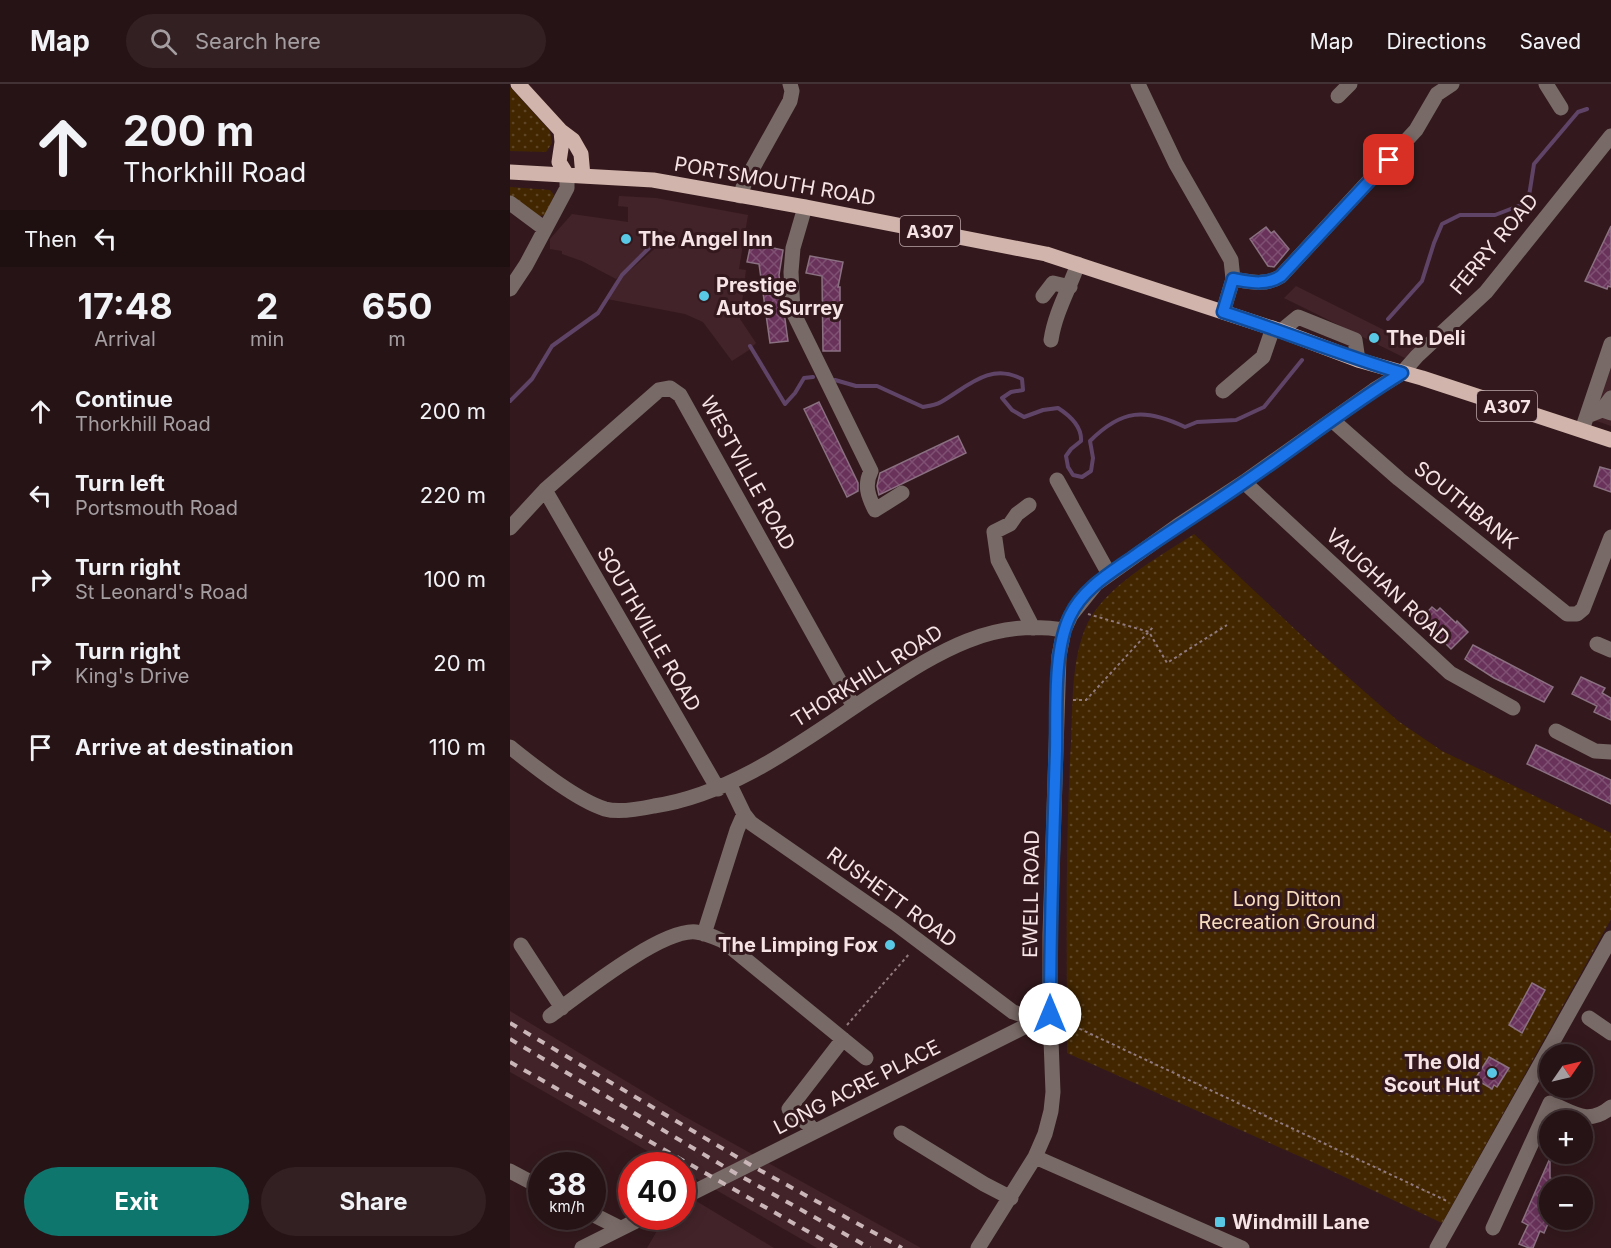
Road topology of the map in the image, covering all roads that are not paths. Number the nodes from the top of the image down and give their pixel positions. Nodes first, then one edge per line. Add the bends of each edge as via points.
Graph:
1 (518, 84) edge
2 (790, 84) edge
3 (1138, 84) edge
4 (1350, 84) edge
5 (1452, 84) edge
6 (1546, 84) edge
7 (1433, 89) edge
8 (1338, 96) dead end
9 (1560, 108) dead end
10 (561, 131) junction
11 (1611, 136) edge
12 (510, 172) edge
13 (567, 175) junction
14 (583, 176) junction
15 (740, 196) junction
16 (510, 203) edge
17 (805, 207) junction
18 (545, 229) junction
19 (1078, 264) junction
20 (1233, 279) junction
21 (1070, 287) junction
22 (510, 289) edge
23 (1043, 296) dead end
24 (1223, 312) junction
25 (1277, 329) junction
26 (1051, 339) dead end
27 (1611, 344) edge
28 (1402, 373) junction
29 (1222, 391) dead end
30 (1603, 410) edge
31 (1332, 420) junction
32 (1611, 440) edge
33 (1057, 480) dead end
34 (1245, 482) junction
35 (544, 490) junction
36 (902, 493) dead end
37 (1029, 505) dead end
38 (510, 528) edge
39 (1610, 541) edge
40 (1109, 574) junction
41 (1033, 628) junction
42 (1064, 630) junction
43 (854, 707) junction
44 (1513, 708) dead end
45 (1556, 731) dead end
46 (510, 747) edge
47 (1611, 752) edge
48 (724, 786) junction
49 (744, 814) junction
50 (704, 934) junction
51 (1611, 938) edge
52 (521, 945) dead end
53 (1050, 1014) junction
54 (1589, 1018) dead end
55 (1611, 1033) edge
56 (840, 1037) junction
57 (866, 1058) dead end
58 (1611, 1107) edge
59 (810, 1126) dead end
60 (901, 1133) dead end
61 (1035, 1157) junction
62 (510, 1172) edge
63 (528, 1181) edge
64 (696, 1191) edge
65 (1011, 1198) junction
66 (606, 1221) edge
67 (618, 1227) dead end
68 (1493, 1228) dead end
69 (618, 1230) edge
70 (582, 1248) edge
71 (978, 1248) edge
72 (1242, 1248) edge
73 (1437, 1248) edge

1 - 10 main road
2 - 15 street via 790,101
3 - 20 street via 1176,164 1227,251
4 - 8 street
5 - 7 street
6 - 9 street
7 - 20 street via 1416,130 1281,276 1263,284
10 - 13 main road via 559,162
10 - 14 main road via 573,140 581,154
11 - 28 street, FERRY ROAD via 1486,292
12 - 13 main road, PORTSMOUTH ROAD / A307
13 - 14 main road, PORTSMOUTH ROAD / A307
13 - 18 street via 567,188
14 - 15 main road, PORTSMOUTH ROAD / A307 via 653,180
15 - 17 main road, PORTSMOUTH ROAD / A307
16 - 18 street
17 - 19 main road, PORTSMOUTH ROAD / A307 via 1047,254
17 - 36 street via 791,272 793,312 871,471 868,496 875,510
18 - 22 street
19 - 21 street
19 - 24 main road, PORTSMOUTH ROAD / A307
20 - 24 street
21 - 23 street via 1053,283
21 - 26 street via 1053,321
24 - 25 main road, PORTSMOUTH ROAD / A307
25 - 28 main road, PORTSMOUTH ROAD / A307
25 - 29 street via 1263,357
27 - 30 street
28 - 30 main road, PORTSMOUTH ROAD / A307
28 - 31 street
30 - 32 main road, PORTSMOUTH ROAD / A307
31 - 34 street
31 - 39 street, SOUTHBANK via 1568,614 1578,614 1583,609
33 - 40 street
34 - 40 street
34 - 44 street, VAUGHAN ROAD via 1450,673
35 - 38 street, WESTVILLE ROAD
35 - 43 street, WESTVILLE ROAD via 659,390 670,388 680,395
35 - 48 street, SOUTHVILLE ROAD
37 - 41 street via 1010,524 994,532 998,560
40 - 42 street via 1076,606
41 - 42 street, THORKHILL ROAD
41 - 43 street, THORKHILL ROAD via 985,634 955,645
42 - 53 street, EWELL ROAD via 1059,656
43 - 48 street, THORKHILL ROAD via 804,741
45 - 47 street via 1595,751
46 - 48 street, THORKHILL ROAD via 570,790 607,810 669,804
48 - 49 street, RUSHETT ROAD
49 - 50 street
49 - 53 street, RUSHETT ROAD via 751,823 1013,1012 1039,1017
50 - 52 street via 682,933 653,945 556,1012
50 - 56 street via 723,941
51 - 73 street
53 - 61 street, EWELL ROAD via 1051,1112
53 - 64 street, LONG ACRE PLACE
54 - 55 street
56 - 57 street
56 - 59 street via 789,1109
58 - 68 street via 1585,1118 1550,1103
60 - 65 street
61 - 65 street, EWELL ROAD
61 - 72 street
62 - 63 street
65 - 71 street, EWELL ROAD
66 - 67 street
69 - 70 street

